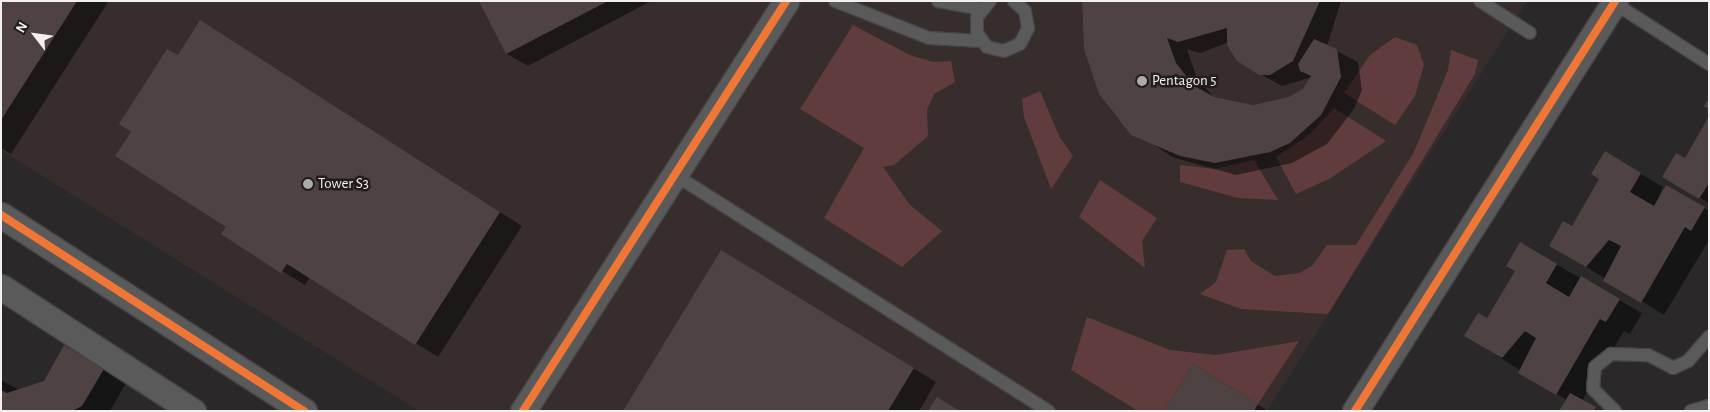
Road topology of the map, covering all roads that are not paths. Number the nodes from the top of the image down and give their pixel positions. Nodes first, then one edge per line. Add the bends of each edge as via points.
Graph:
1 (786, 1) edge
2 (835, 1) edge
3 (938, 1) edge
4 (1014, 1) edge
5 (1480, 1) edge
6 (1615, 2) edge
7 (985, 5) edge
8 (1530, 33) dead end
9 (981, 41) junction
10 (1709, 64) edge
11 (675, 175) junction
12 (1, 215) edge
13 (1, 287) edge
14 (1709, 337) edge
15 (1709, 406) edge
16 (193, 411) edge
17 (304, 411) edge
18 (523, 411) edge
19 (1049, 411) edge
20 (1355, 411) edge
21 (1615, 411) edge
22 (1691, 411) edge

1 - 11 street
2 - 9 lane via 929,38
3 - 7 lane
4 - 9 lane via 1028,20 1020,44 1004,51
5 - 8 lane
6 - 10 lane
6 - 20 street
7 - 9 lane via 976,25
11 - 18 street
11 - 19 lane
12 - 17 street
13 - 16 street
14 - 21 lane via 1688,361 1673,368 1648,355 1611,354 1595,367 1593,389
15 - 22 lane

